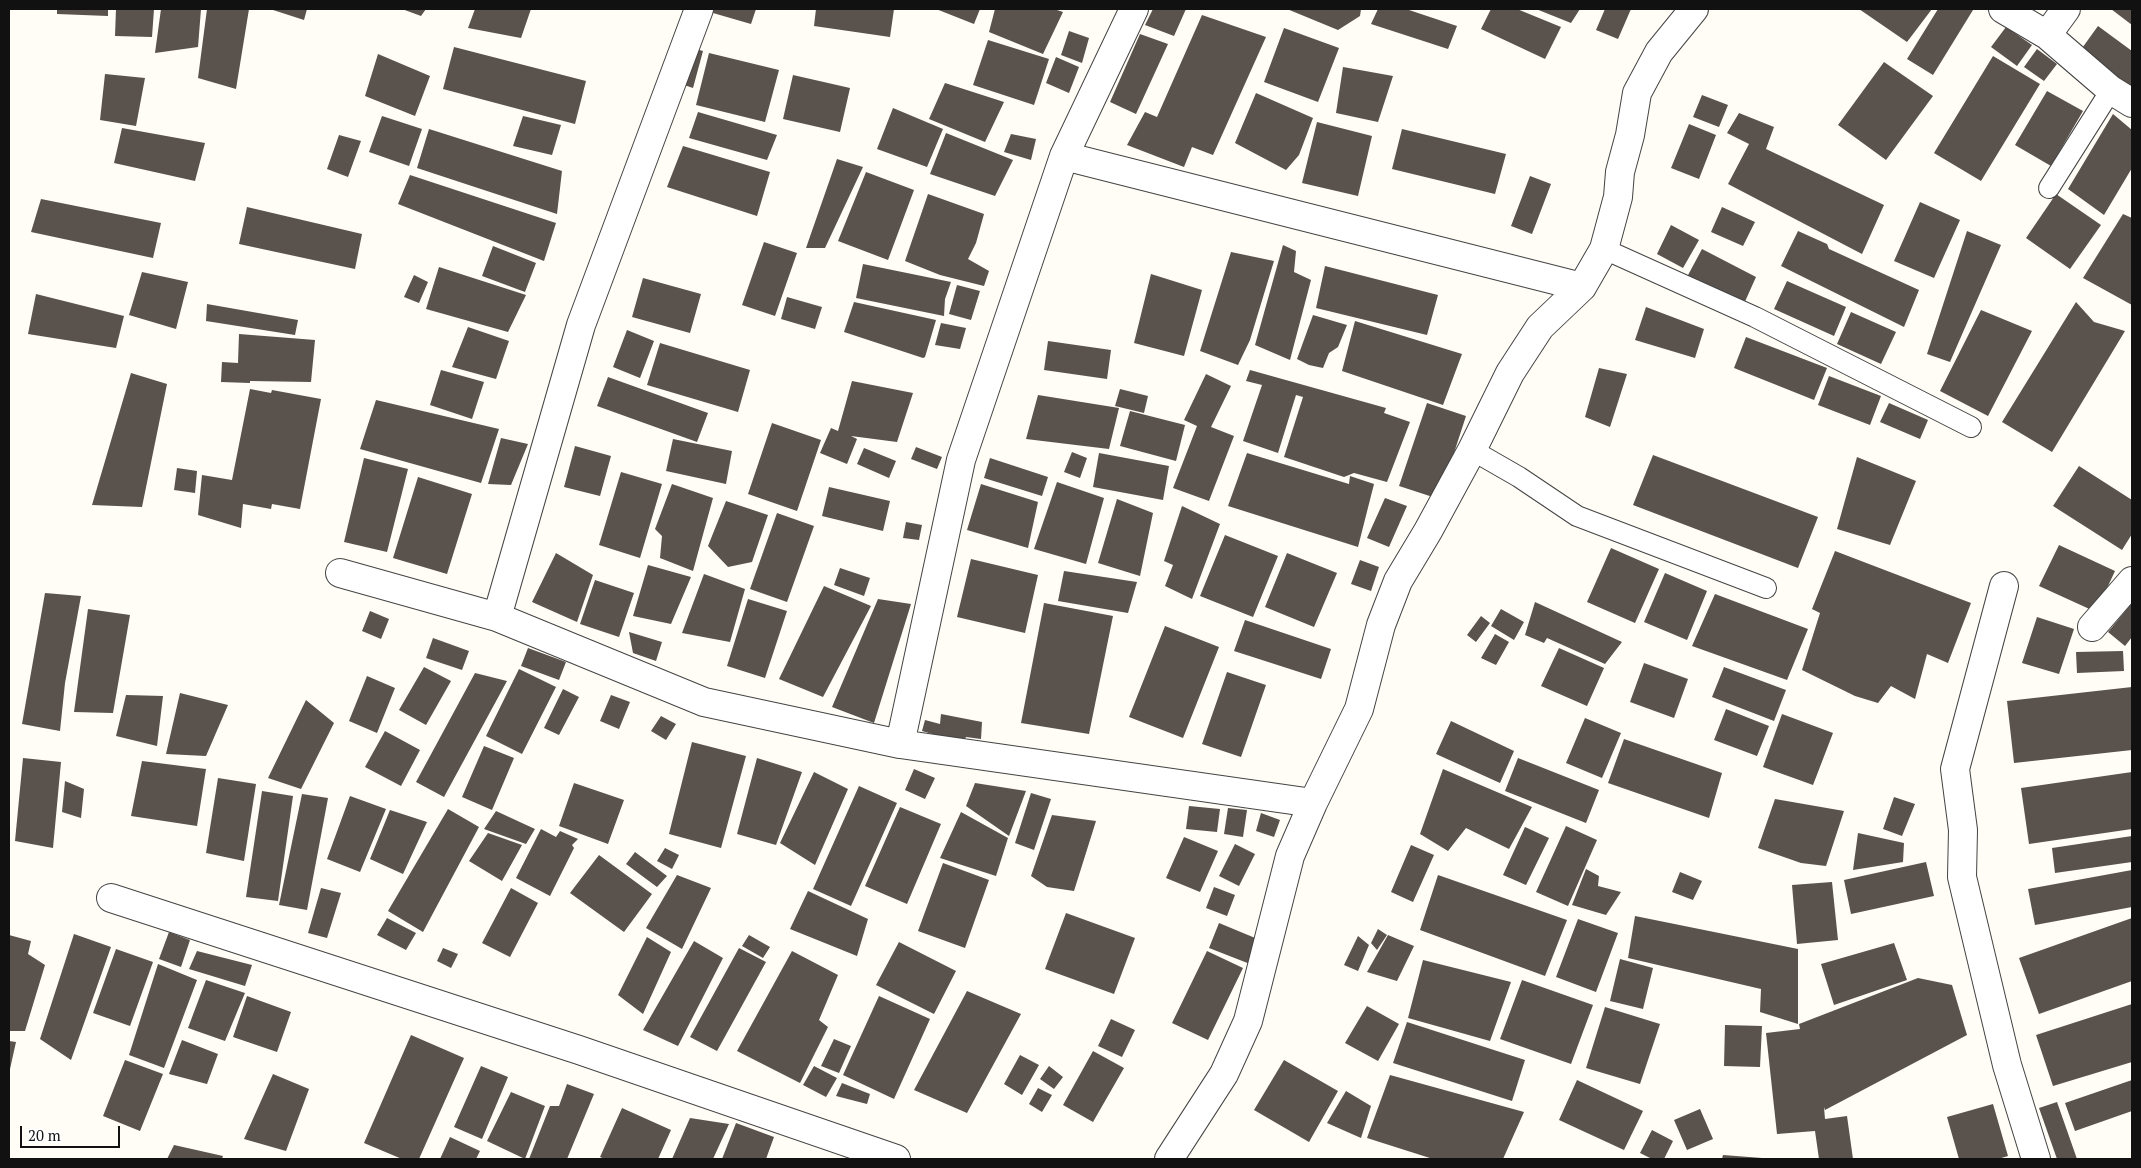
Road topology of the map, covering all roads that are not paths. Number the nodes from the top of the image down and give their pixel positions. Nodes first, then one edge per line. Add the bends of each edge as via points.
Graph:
1 (699, 9) edge
2 (1134, 9) edge
3 (1694, 9) edge
4 (2003, 9) edge
5 (2066, 9) edge
6 (2047, 35) junction
7 (2122, 97) edge
8 (1064, 156) junction
9 (2049, 188) dead end
10 (1604, 249) junction
11 (1582, 287) junction
12 (1971, 427) dead end
13 (1472, 450) junction
14 (340, 574) dead end
15 (2132, 581) edge
16 (2004, 586) dead end
17 (1766, 588) dead end
18 (497, 617) junction
19 (2092, 628) dead end
20 (900, 744) junction
21 (1313, 803) junction
22 (112, 898) dead end
23 (896, 1159) edge
24 (1169, 1159) edge
25 (2036, 1159) edge

1 - 18 street via 581,325
2 - 8 street
3 - 10 street via 1659,52 1636,93 1618,197
4 - 6 street
5 - 6 street
6 - 7 street
7 - 9 lane
8 - 11 street
8 - 20 street via 961,460
10 - 11 street
10 - 12 lane via 1755,317
11 - 13 street via 1540,328 1510,373
13 - 17 lane via 1577,516
13 - 21 street via 1398,581 1381,625 1359,709
14 - 18 street
15 - 19 street
16 - 25 street via 1955,770 1964,830 1962,877 2007,1065
18 - 20 street via 704,702
20 - 21 street
21 - 24 street via 1290,856 1248,1021 1224,1074
22 - 23 street via 579,1050

